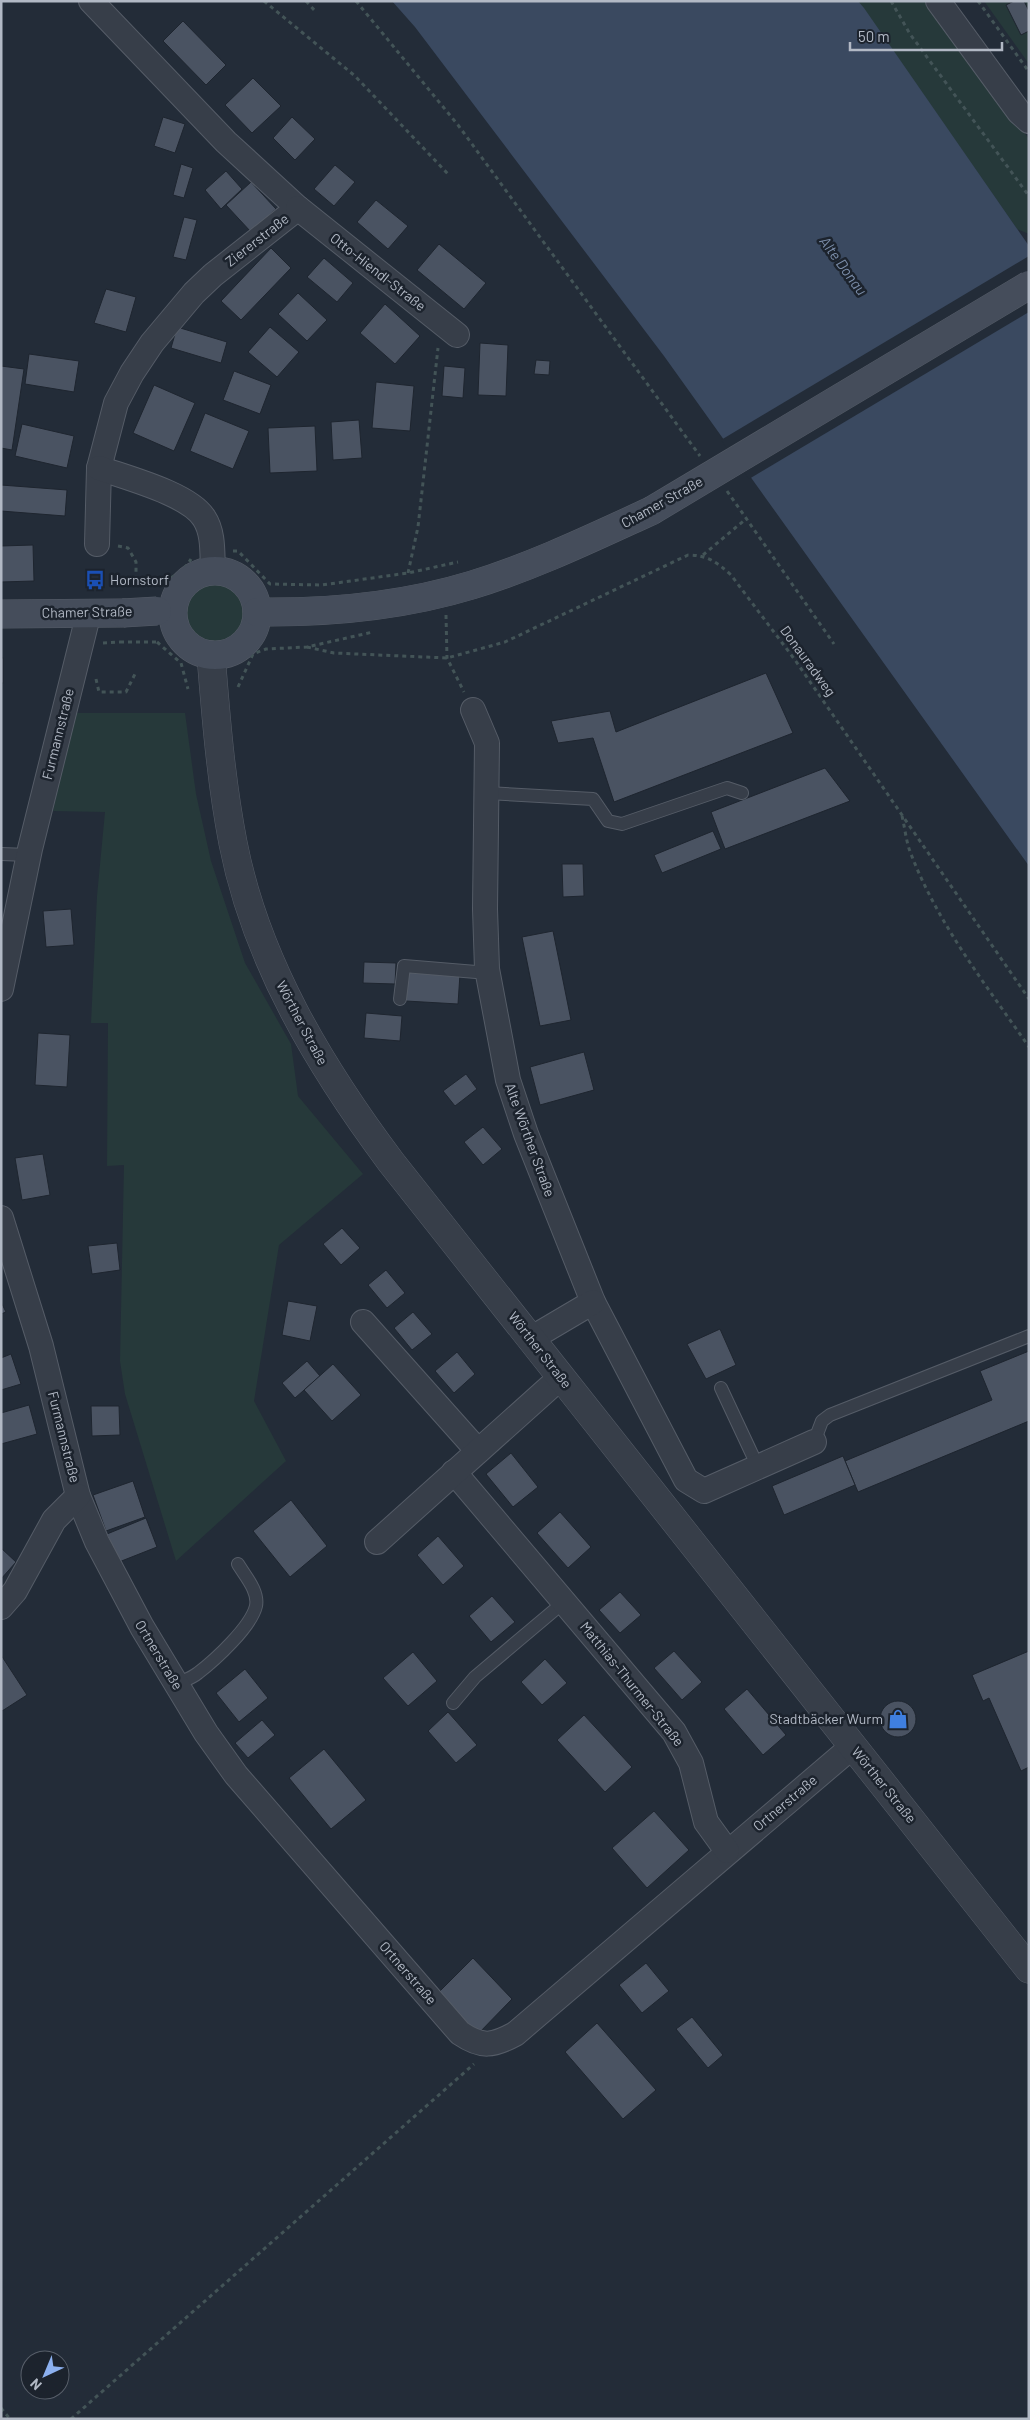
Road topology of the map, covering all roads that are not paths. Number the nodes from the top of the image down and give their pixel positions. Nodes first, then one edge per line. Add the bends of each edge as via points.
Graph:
1 (91, 1) edge
2 (938, 1) edge
3 (1029, 121) edge
4 (298, 208) junction
5 (1029, 286) edge
6 (449, 329) road end
7 (99, 468) junction
8 (97, 544) dead end
9 (212, 560) junction
10 (157, 603) junction
11 (89, 612) junction
12 (257, 612) junction
13 (1, 614) edge
14 (211, 655) junction
15 (473, 710) road end
16 (487, 793) junction
17 (742, 793) dead end
18 (1, 854) edge
19 (29, 855) junction
20 (7, 930) edge
21 (488, 973) junction
22 (1, 990) edge
23 (400, 999) dead end
24 (1, 1218) edge
25 (6, 1249) edge
26 (592, 1302) junction
27 (363, 1322) dead end
28 (1029, 1336) edge
29 (532, 1338) junction
30 (561, 1376) junction
31 (722, 1388) dead end
32 (814, 1442) joint
33 (478, 1451) junction
34 (758, 1467) junction
35 (454, 1472) junction
36 (78, 1496) junction
37 (377, 1542) dead end
38 (238, 1564) dead end
39 (564, 1602) junction
40 (1, 1607) edge
41 (177, 1684) junction
42 (452, 1702) dead end
43 (853, 1746) junction
44 (727, 1851) junction
45 (1029, 1969) edge

1 - 4 street, Ziererstraße via 226,142
2 - 3 street via 1019,112
4 - 6 street, Otto-Hiendl-Straße
4 - 7 street, Ziererstraße via 213,275 152,342 116,403
5 - 12 main road, Chamer Straße, bridge via 651,511 525,567 470,585 400,601 304,613
7 - 8 street, Ziererstraße
7 - 9 street via 184,499 205,519 211,537
9 - 10 main road via 181,587 175,598
9 - 12 main road via 248,587 255,599
10 - 11 main road, Chamer Straße, bridge via 123,613
10 - 14 main road via 187,645
11 - 13 main road, Chamer Straße
11 - 19 street, Furmannstraße
12 - 14 main road via 255,626 243,644 225,654
14 - 29 street, Wörther Straße via 234,844 245,887 278,980 304,1032 360,1121
15 - 16 street, Alte Wörther Straße via 487,743
16 - 17 lane via 592,799 608,821 622,824 727,788
16 - 21 street, Alte Wörther Straße via 485,909
18 - 19 lane
19 - 20 street, Furmannstraße
20 - 22 street, Furmannstraße
21 - 23 lane via 404,966
21 - 26 street, Alte Wörther Straße via 508,1080
24 - 25 street, Furmannstraße
25 - 36 street, Furmannstraße via 41,1346
26 - 29 street
26 - 34 street, Alte Wörther Straße via 686,1480 704,1491
27 - 33 street
28 - 32 lane via 830,1414 822,1421
29 - 30 street, Wörther Straße
30 - 33 street
30 - 43 street, Wörther Straße
31 - 34 lane
32 - 34 street, Alte Wörther Straße
33 - 35 street
35 - 37 street
35 - 39 street, Matthias-Thurmer-Straße
36 - 40 street, Furmannstraße via 54,1520 15,1591
36 - 41 street, Ortnerstraße via 96,1542
38 - 41 lane via 254,1588 256,1605 247,1624 202,1670
39 - 42 lane via 475,1677
39 - 44 street, Matthias-Thurmer-Straße via 685,1748 706,1822
41 - 44 street, Ortnerstraße via 206,1733 264,1809 460,2033 472,2041 499,2043 515,2034
43 - 44 street, Ortnerstraße
43 - 45 street, Wörther Straße

